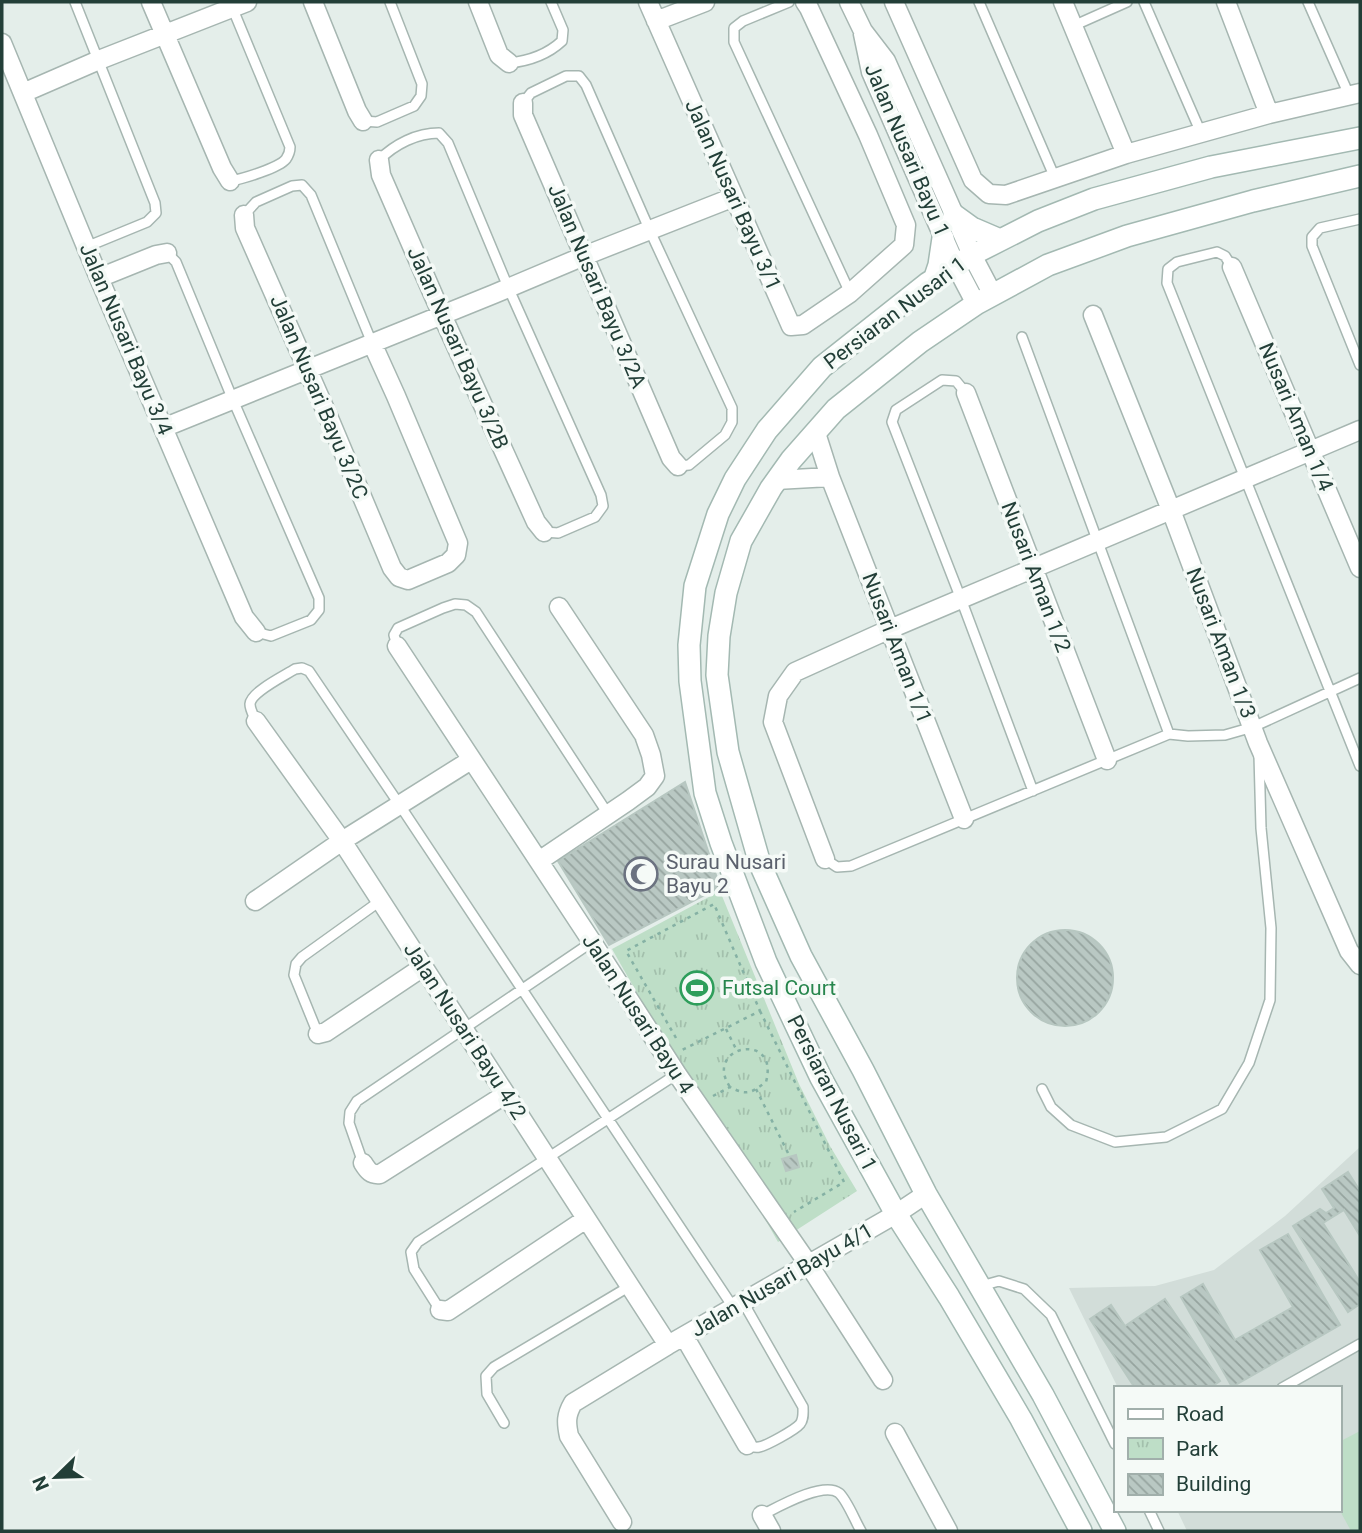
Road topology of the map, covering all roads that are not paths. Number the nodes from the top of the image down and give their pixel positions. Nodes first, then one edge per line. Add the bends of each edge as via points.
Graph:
1 (75, 2) edge
2 (151, 2) edge
3 (313, 2) edge
4 (390, 2) edge
5 (478, 2) edge
6 (551, 2) edge
7 (648, 2) edge
8 (705, 2) edge
9 (789, 2) edge
10 (805, 2) edge
11 (849, 2) edge
12 (894, 2) edge
13 (979, 2) edge
14 (1063, 2) edge
15 (1127, 2) edge
16 (1144, 2) edge
17 (1226, 2) edge
18 (1308, 2) edge
19 (236, 4) edge
20 (656, 21) junction
21 (1073, 26) junction
22 (863, 31) junction
23 (165, 35) junction
24 (2, 43) edge
25 (99, 60) junction
26 (509, 63) joint
27 (23, 93) junction
28 (1354, 94) edge
29 (523, 103) joint
30 (1269, 114) junction
31 (363, 121) joint
32 (1201, 133) junction
33 (1360, 138) edge
34 (1126, 154) junction
35 (379, 160) joint
36 (1360, 176) edge
37 (1055, 178) junction
38 (230, 181) joint
39 (734, 197) junction
40 (244, 215) joint
41 (954, 215) junction
42 (1360, 219) edge
43 (650, 231) junction
44 (943, 237) junction
45 (1000, 240) junction
46 (86, 247) junction
47 (167, 253) joint
48 (583, 256) junction
49 (964, 260) junction
50 (1232, 267) joint
51 (99, 278) junction
52 (934, 280) junction
53 (508, 287) junction
54 (850, 293) junction
55 (985, 299) junction
56 (442, 315) junction
57 (1093, 315) dead end
58 (1022, 337) dead end
59 (372, 343) junction
60 (1360, 365) edge
61 (307, 369) junction
62 (966, 393) joint
63 (233, 400) junction
64 (163, 428) junction
65 (1360, 430) edge
66 (816, 433) junction
67 (1310, 451) junction
68 (678, 466) joint
69 (830, 477) junction
70 (1245, 478) junction
71 (776, 480) junction
72 (1171, 510) junction
73 (544, 532) joint
74 (1098, 541) junction
75 (1033, 568) junction
76 (1360, 568) edge
77 (961, 599) junction
78 (559, 607) dead end
79 (890, 629) junction
80 (256, 632) joint
81 (397, 646) joint
82 (1360, 678) edge
83 (1331, 692) junction
84 (256, 721) joint
85 (1169, 734) junction
86 (1255, 735) junction
87 (471, 760) junction
88 (1107, 760) junction
89 (1360, 766) edge
90 (1033, 791) junction
91 (399, 804) junction
92 (608, 814) junction
93 (964, 819) junction
94 (342, 841) junction
95 (825, 859) joint
96 (539, 861) junction
97 (256, 901) dead end
98 (380, 901) junction
99 (592, 942) junction
100 (1360, 965) edge
101 (423, 967) junction
102 (522, 989) junction
103 (464, 1029) junction
104 (318, 1034) joint
105 (677, 1074) junction
106 (1042, 1088) dead end
107 (506, 1094) junction
108 (608, 1119) junction
109 (547, 1159) junction
110 (363, 1163) joint
111 (926, 1194) junction
112 (896, 1214) junction
113 (586, 1219) junction
114 (809, 1265) junction
115 (629, 1286) junction
116 (979, 1287) junction
117 (738, 1305) junction
118 (440, 1310) joint
119 (676, 1341) junction
120 (1360, 1345) edge
121 (883, 1380) dead end
122 (1286, 1386) edge
123 (504, 1423) dead end
124 (895, 1433) dead end
125 (1114, 1442) edge
126 (747, 1445) joint
127 (1150, 1512) edge
128 (762, 1515) joint
129 (622, 1522) dead end
130 (771, 1531) edge
131 (861, 1531) edge
132 (948, 1531) edge
133 (1081, 1531) edge
134 (1115, 1531) edge
135 (1159, 1531) edge

1 - 25 lane
2 - 23 street
3 - 31 street
4 - 31 lane via 422,84 421,96 414,106 377,122
5 - 26 street via 499,55
6 - 26 lane via 563,30 562,41 524,62
7 - 20 street, Jalan Nusari Bayu 3/1
8 - 20 street
9 - 54 lane via 743,21 734,28 734,42
10 - 54 street via 906,225 904,246
11 - 22 street, Jalan Nusari Bayu 1
12 - 37 street via 973,180 989,194 1006,195
13 - 37 lane
14 - 21 street
15 - 21 lane
16 - 32 lane
17 - 30 street
18 - 28 lane
19 - 23 street
19 - 38 lane via 290,147 288,158 280,163
20 - 39 street, Jalan Nusari Bayu 3/1
21 - 34 street
22 - 41 street, Jalan Nusari Bayu 1 via 886,61
22 - 44 street, Jalan Nusari Bayu 1 via 871,72
23 - 25 street
23 - 38 street
24 - 27 street, Jalan Nusari Bayu 3/4
25 - 27 street
25 - 46 lane via 156,213 147,222
27 - 46 street, Jalan Nusari Bayu 3/4
28 - 30 street
29 - 43 lane via 531,93 554,81 579,76
29 - 48 street, Jalan Nusari Bayu 3/2A via 523,115
30 - 32 street
32 - 34 street
33 - 45 main road, Persiaran Nusari 1 via 1211,167 1094,199
34 - 37 street
35 - 53 lane via 413,138 439,133 448,143
35 - 56 street, Jalan Nusari Bayu 3/2B via 381,175
36 - 55 main road, Persiaran Nusari 1 via 1127,236 1048,265
39 - 43 street
39 - 54 street, Jalan Nusari Bayu 3/1 via 791,326 803,325
40 - 59 lane via 256,202 302,185 311,195
40 - 61 street, Jalan Nusari Bayu 3/2C
41 - 45 main road
41 - 49 street, Jalan Nusari Bayu 1
42 - 60 lane via 1320,228 1311,237
43 - 48 street
43 - 68 lane via 732,408 732,422 724,435 689,465
44 - 49 street, Jalan Nusari Bayu 1
44 - 52 main road
45 - 49 main road, Persiaran Nusari 1
46 - 51 street, Jalan Nusari Bayu 3/4
47 - 51 street
47 - 63 lane via 176,261
48 - 53 street
48 - 68 street, Jalan Nusari Bayu 3/2A
49 - 52 main road, Persiaran Nusari 1
49 - 55 street, Jalan Nusari Bayu 1
50 - 67 street, Nusari Aman 1/4
50 - 70 lane via 1217,252 1177,262 1168,269 1167,283
51 - 64 street, Jalan Nusari Bayu 3/4
52 - 112 main road, Persiaran Nusari 1 via 822,367 767,430 718,514 695,586 689,645 705,793 721,843 766,962 821,1078
53 - 56 street
53 - 73 lane via 603,506 595,517 558,533
55 - 66 main road, Persiaran Nusari 1 via 864,386
56 - 59 street
56 - 73 street, Jalan Nusari Bayu 3/2B
57 - 72 street, Nusari Aman 1/3
58 - 74 lane
59 - 61 street
59 - 61 street, Jalan Nusari Bayu 3/2C via 458,544 448,563 408,580 392,568
61 - 63 street
62 - 75 street, Nusari Aman 1/2
62 - 77 lane via 956,380 942,380 896,410 892,422
63 - 64 street
63 - 80 lane via 319,598 319,610 311,620 271,636
64 - 80 street, Jalan Nusari Bayu 3/4 via 244,617
65 - 67 street
66 - 69 street, Nusari Aman 1/1
66 - 71 main road, Persiaran Nusari 1
67 - 70 street
67 - 76 street, Nusari Aman 1/4
69 - 71 street
69 - 79 street, Nusari Aman 1/1
70 - 72 street
70 - 83 lane
71 - 111 main road, Persiaran Nusari 1 via 741,541 726,593 717,675 728,752 765,876 801,956
72 - 74 street
72 - 86 street, Nusari Aman 1/3
74 - 75 street
74 - 85 lane
75 - 77 street
75 - 88 street, Nusari Aman 1/2
77 - 79 street
77 - 90 lane
78 - 92 street via 644,735 651,755 655,776 647,787
79 - 93 street, Nusari Aman 1/1
79 - 95 street via 794,672 778,696 773,722
81 - 87 street, Jalan Nusari Bayu 4
81 - 92 lane via 394,635 398,628 443,607 466,605 476,612
82 - 83 lane
83 - 86 lane
83 - 89 lane
84 - 91 lane via 250,703 254,695 295,669 309,671
84 - 94 street, Jalan Nusari Bayu 4/2
85 - 86 lane
85 - 88 lane
86 - 100 street, Nusari Aman 1/3 via 1349,951
86 - 106 lane via 1271,928 1270,1000 1249,1063 1222,1109 1166,1137 1115,1142 1071,1125 1051,1107
87 - 91 street
87 - 96 street, Jalan Nusari Bayu 4
88 - 90 lane
90 - 93 lane
91 - 94 street
91 - 102 lane
92 - 96 street
93 - 95 lane via 851,866 837,867
94 - 97 street
94 - 98 street, Jalan Nusari Bayu 4/2
96 - 99 street, Jalan Nusari Bayu 4
98 - 101 street, Jalan Nusari Bayu 4/2
98 - 104 lane via 296,964 294,975
99 - 102 lane
99 - 105 street, Jalan Nusari Bayu 4
101 - 103 street, Jalan Nusari Bayu 4/2
101 - 104 street
102 - 103 lane
102 - 108 lane
103 - 107 street, Jalan Nusari Bayu 4/2
103 - 110 lane via 357,1101 349,1123
105 - 108 lane
105 - 114 street, Jalan Nusari Bayu 4
107 - 109 street, Jalan Nusari Bayu 4/2
107 - 110 street via 380,1174 373,1175
108 - 109 lane
108 - 117 lane
109 - 113 street, Jalan Nusari Bayu 4/2
109 - 118 lane via 418,1242 411,1252 414,1269
111 - 112 street, Jalan Nusari Bayu 4/1
111 - 116 main road, Persiaran Nusari 1
112 - 114 street, Jalan Nusari Bayu 4/1
112 - 133 main road, Persiaran Nusari 1 via 1021,1419
113 - 115 street, Jalan Nusari Bayu 4/2
113 - 118 street via 448,1311
114 - 117 street, Jalan Nusari Bayu 4/1
114 - 121 street, Jalan Nusari Bayu 4
115 - 119 street, Jalan Nusari Bayu 4/2
115 - 123 lane via 494,1367 486,1376 486,1394
116 - 125 lane via 999,1281 1024,1289 1051,1315
116 - 134 main road, Persiaran Nusari 1
117 - 119 street, Jalan Nusari Bayu 4/1
117 - 126 lane via 803,1407 801,1423 794,1429 761,1447
119 - 126 street, Jalan Nusari Bayu 4/2
119 - 129 street, Jalan Nusari Bayu 4/1 via 573,1403 567,1413 569,1436
120 - 122 lane
124 - 132 street
127 - 135 lane
128 - 130 street
128 - 131 lane via 814,1491 835,1490

